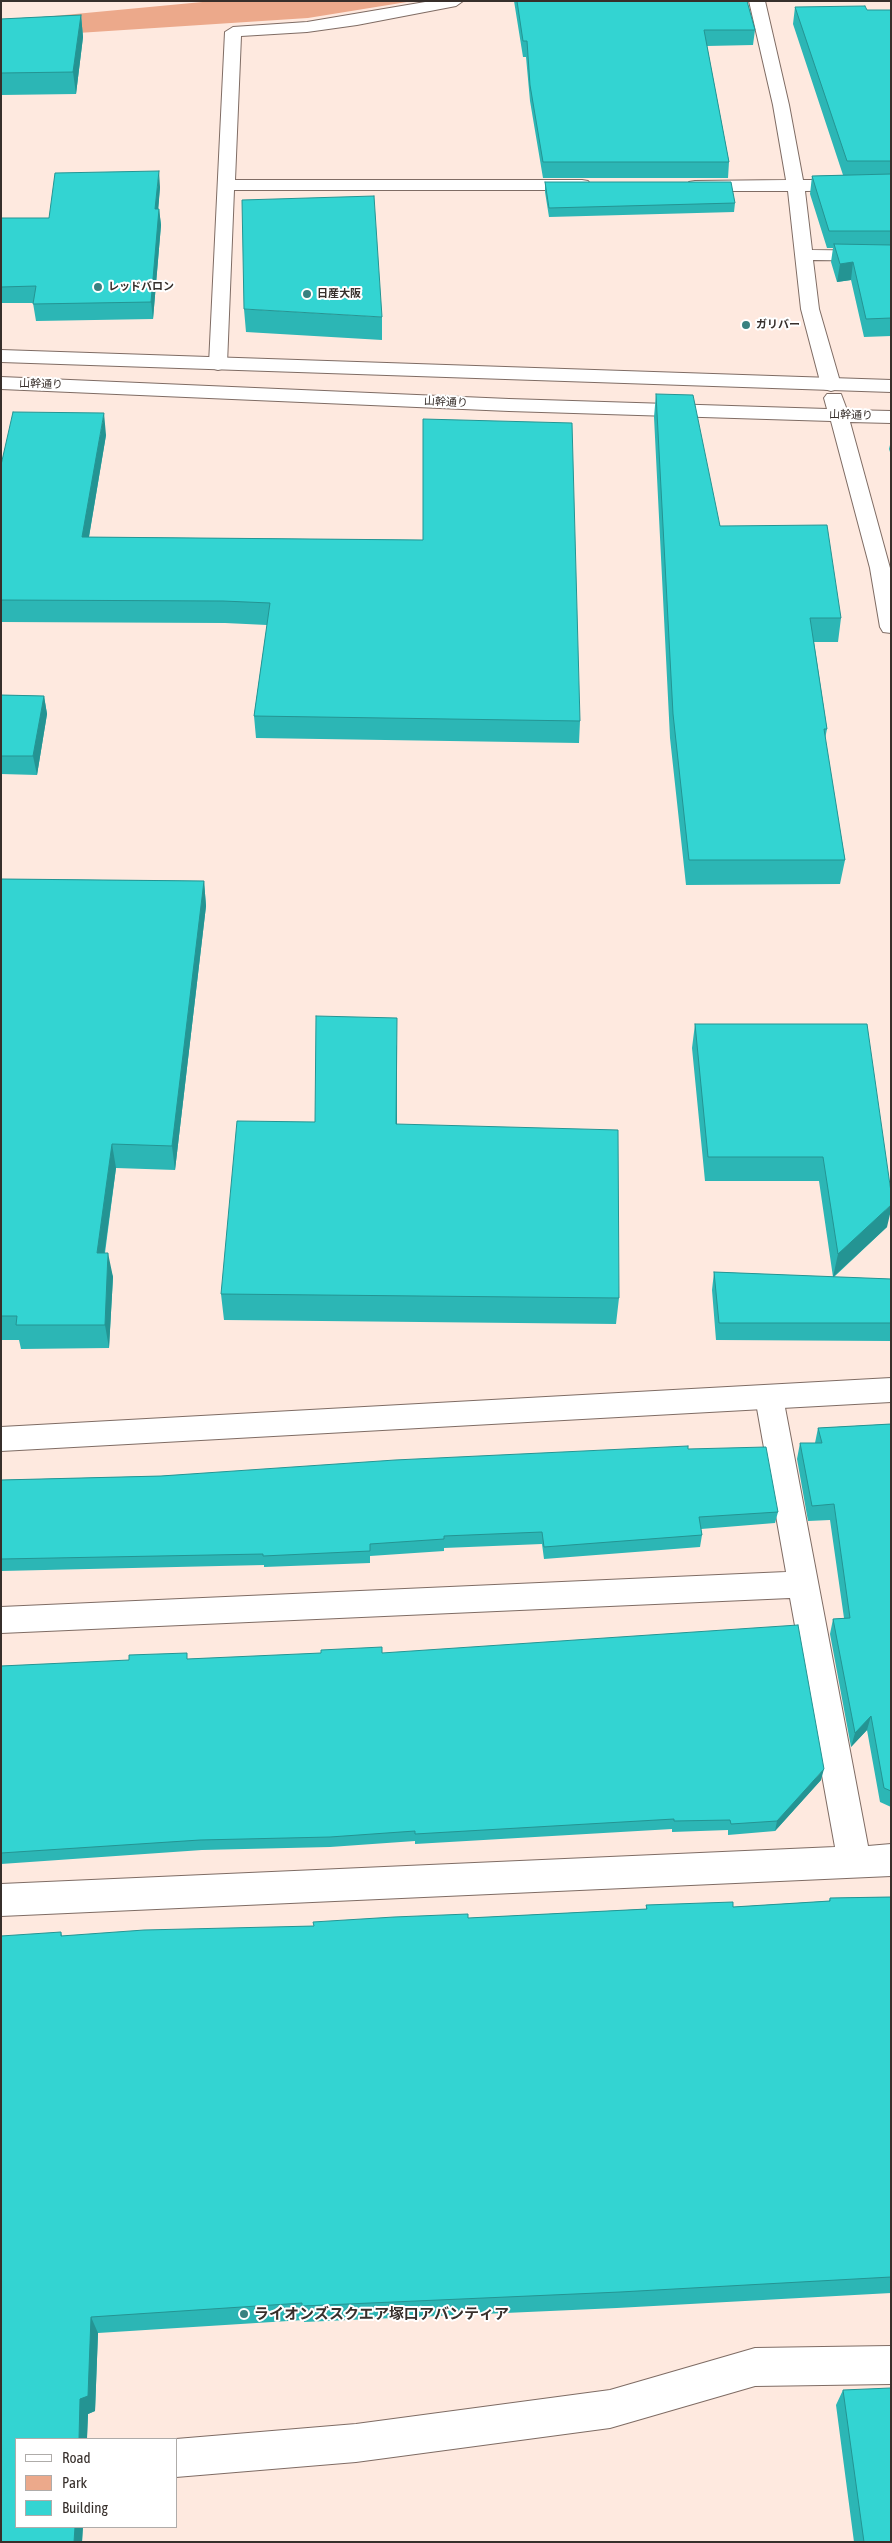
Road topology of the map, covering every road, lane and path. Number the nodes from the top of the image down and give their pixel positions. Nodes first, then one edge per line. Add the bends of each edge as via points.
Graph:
1 (456, 1) edge
2 (757, 1) edge
3 (227, 185) junction
4 (596, 185) edge
5 (891, 185) edge
6 (676, 186) edge
7 (796, 186) junction
8 (804, 255) junction
9 (891, 256) edge
10 (1, 356) edge
11 (218, 364) junction
12 (1, 383) edge
13 (831, 384) junction
14 (891, 386) edge
15 (838, 415) junction
16 (891, 417) edge
17 (890, 621) edge
18 (891, 1390) edge
19 (769, 1397) junction
20 (1, 1438) edge
21 (803, 1584) junction
22 (1, 1620) edge
23 (891, 1860) edge
24 (854, 1861) junction
25 (1, 1900) edge
26 (891, 2365) edge
27 (178, 2458) edge

1 - 3 street via 307,27 233,32
2 - 7 street
3 - 4 street
3 - 11 street
5 - 7 street
6 - 7 street
7 - 8 street
8 - 9 street
8 - 13 street via 810,309
10 - 11 street
11 - 13 street
12 - 15 street, 山幹通り via 509,405
13 - 14 street
13 - 15 street
15 - 16 street, 山幹通り
15 - 17 street via 867,518
18 - 19 street
19 - 20 street
19 - 21 street
21 - 22 street
21 - 24 street
23 - 24 street
24 - 25 street
26 - 27 street via 755,2367 610,2409 356,2443

